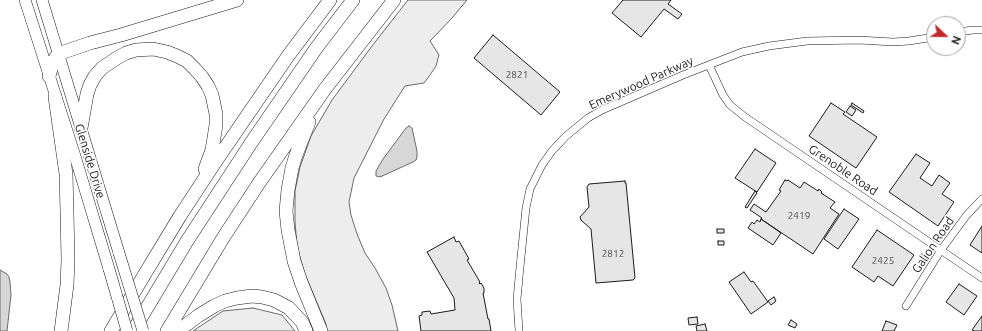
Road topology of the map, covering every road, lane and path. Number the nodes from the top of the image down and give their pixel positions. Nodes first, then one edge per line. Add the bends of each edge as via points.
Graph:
1 (25, 0) edge
2 (42, 0) edge
3 (237, 0) edge
4 (330, 0) edge
5 (353, 0) edge
6 (394, 0) edge
7 (982, 30) edge
8 (966, 31) edge
9 (926, 38) edge
10 (58, 54) junction
11 (709, 65) junction
12 (50, 76) junction
13 (325, 89) junction
14 (55, 97) junction
15 (81, 128) junction
16 (982, 199) edge
17 (180, 216) junction
18 (941, 250) junction
19 (982, 278) edge
20 (906, 306) dead end
21 (61, 331) edge
22 (111, 331) edge
23 (127, 331) edge
24 (133, 331) edge
25 (143, 331) edge
26 (167, 331) edge
27 (178, 331) edge
28 (306, 331) edge
29 (321, 331) edge
30 (519, 331) edge

1 - 12 main road, Glenside Drive
2 - 10 main road, Glenside Drive
3 - 10 highway
4 - 17 highway via 288,56
5 - 24 highway via 246,149
6 - 13 highway
7 - 8 street
9 - 11 street, Emerywood Parkway via 893,42 801,41 742,52
10 - 12 highway
10 - 15 main road, Glenside Drive
11 - 18 street, Grenoble Road via 723,95 730,105 745,117
11 - 30 street, Emerywood Parkway via 588,118 552,151 530,189 526,208 517,299
12 - 14 main road, Glenside Drive
13 - 26 highway via 244,205
13 - 29 highway via 306,126 296,154 286,210 294,261
14 - 21 highway via 66,174 67,212 68,260
14 - 23 main road, Glenside Drive, bridge
15 - 17 highway via 90,85 102,68 116,58 146,49 160,50 187,61 208,86 216,114 216,125 212,150 205,170
15 - 25 main road, Glenside Drive, bridge
16 - 18 street, Galion Road
17 - 22 highway
18 - 19 street, Grenoble Road
18 - 20 street, Galion Road
27 - 28 highway via 214,306 225,301 252,296 274,300 288,308 302,322

